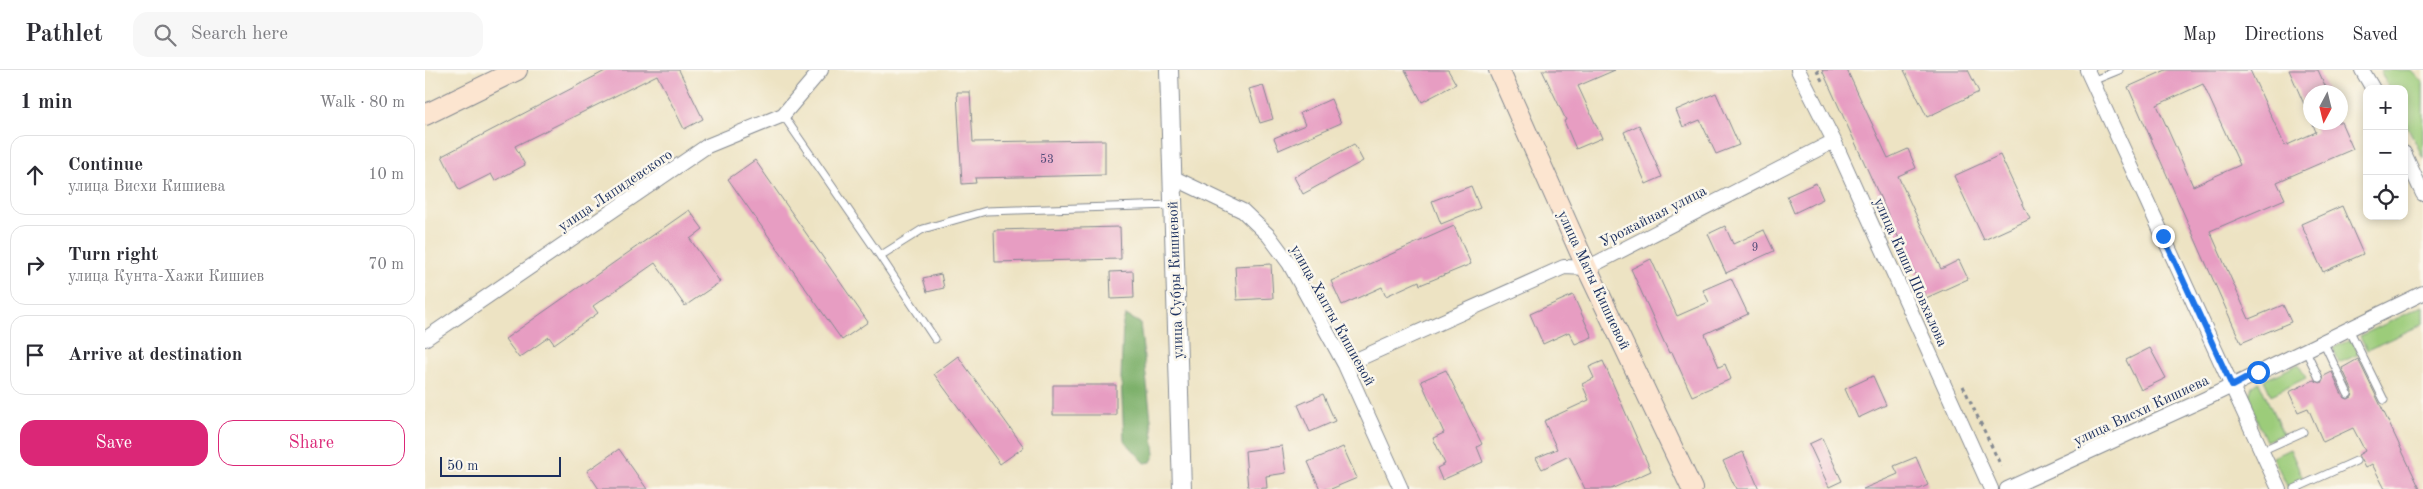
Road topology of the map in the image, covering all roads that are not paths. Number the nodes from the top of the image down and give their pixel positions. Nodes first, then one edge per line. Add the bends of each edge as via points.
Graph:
1 (517, 70) edge
2 (821, 70) edge
3 (1169, 70) edge
4 (1499, 70) edge
5 (1798, 70) edge
6 (2119, 70) edge
7 (2362, 70) edge
8 (2090, 75) edge
9 (2371, 85) edge
10 (783, 115) junction
11 (425, 116) edge
12 (1834, 141) junction
13 (2408, 162) edge
14 (1172, 177) junction
15 (2423, 194) edge
16 (1173, 205) junction
17 (879, 256) junction
18 (1587, 268) junction
19 (2423, 293) edge
20 (2349, 328) junction
21 (425, 339) edge
22 (935, 339) dead end
23 (2323, 341) junction
24 (2305, 350) junction
25 (1345, 365) junction
26 (2319, 378) dead end
27 (2232, 386) junction
28 (2348, 394) dead end
29 (2384, 400) dead end
30 (2303, 432) dead end
31 (2261, 451) junction
32 (2356, 461) dead end
33 (1182, 489) edge
34 (1401, 489) edge
35 (1692, 489) edge
36 (1991, 489) edge
37 (2007, 489) edge
38 (2279, 489) edge
39 (2293, 489) edge

1 - 11 main road
2 - 10 street, улица Ляпидевского
3 - 14 street, улица Субры Кишиевой
4 - 18 main road, улица Маты Кишиевой
5 - 12 street, улица Киши Шовхалова
6 - 8 lane
7 - 9 street
8 - 27 street
10 - 17 lane
10 - 21 street, улица Ляпидевского via 707,146
12 - 18 street, Урожайная улица
12 - 36 street, улица Киши Шовхалова
13 - 15 street
14 - 16 street, улица Субры Кишиевой
14 - 25 street, улица Хапты Кишиевой via 1243,211 1269,236 1289,263
16 - 17 lane via 986,211 923,229
16 - 33 street, улица Субры Кишиевой
17 - 22 lane
18 - 25 street, Урожайная улица via 1564,267
18 - 35 main road, улица Маты Кишиевой
19 - 20 street, улица Висхи Кишиева
20 - 23 street, улица Висхи Кишиева
20 - 29 lane
23 - 24 street, улица Висхи Кишиева
23 - 28 lane
24 - 26 lane
24 - 27 street, улица Висхи Кишиева
25 - 34 street, улица Хапты Кишиевой
27 - 31 street
27 - 37 street, улица Висхи Кишиева
30 - 31 lane
31 - 38 street
32 - 39 lane

